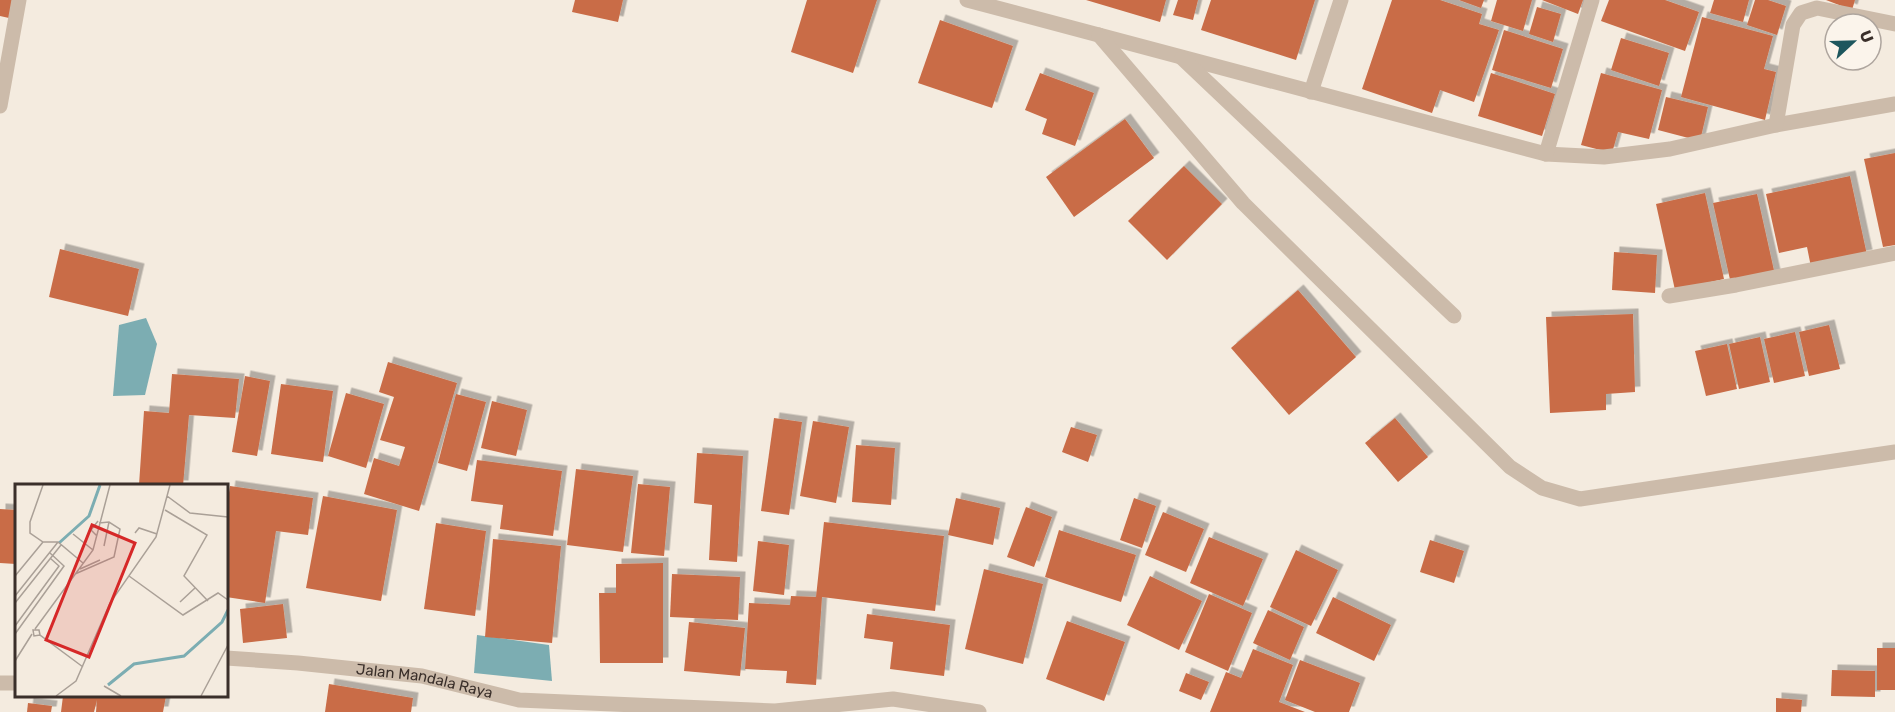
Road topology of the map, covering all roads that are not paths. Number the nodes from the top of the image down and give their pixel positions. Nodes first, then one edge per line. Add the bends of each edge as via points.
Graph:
1 (19, 0) edge
2 (967, 0) edge
3 (1341, 0) edge
4 (1592, 0) edge
5 (1895, 24) edge
6 (1099, 35) junction
7 (1180, 56) junction
8 (1311, 92) junction
9 (1895, 104) edge
10 (0, 106) edge
11 (1776, 125) junction
12 (1546, 154) junction
13 (1895, 253) edge
14 (1669, 296) dead end
15 (1454, 316) dead end
16 (1895, 452) edge
17 (228, 658) edge
18 (979, 712) edge

1 - 10 street
2 - 6 street
3 - 8 street
4 - 12 street
5 - 11 street via 1817,8 1801,13 1792,25
6 - 7 street
6 - 16 street via 1243,203 1510,467 1542,488 1580,499
7 - 8 street
7 - 15 street
8 - 12 street
9 - 11 street
11 - 12 street via 1671,149 1604,157
13 - 14 street
17 - 18 street, Jalan Mandala Raya via 422,676 519,700 775,711 893,699

